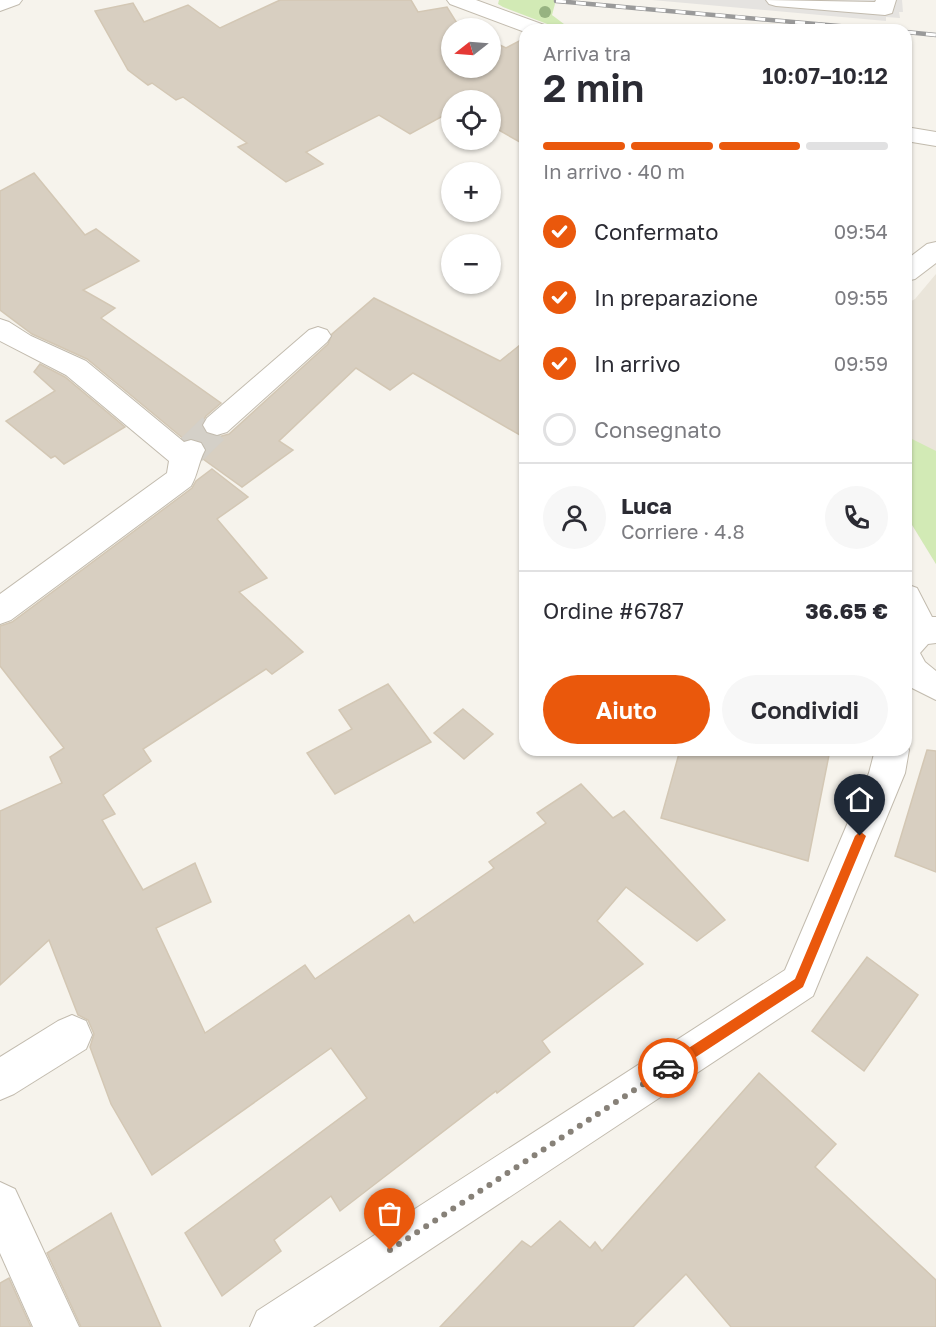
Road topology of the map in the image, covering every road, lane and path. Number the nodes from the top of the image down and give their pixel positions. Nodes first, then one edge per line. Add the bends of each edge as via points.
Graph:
1 (12, 0) edge
2 (776, 0) edge
3 (886, 0) edge
4 (469, 2) edge
5 (0, 5) edge
6 (525, 24) edge
7 (912, 135) edge
8 (936, 139) edge
9 (936, 250) edge
10 (912, 268) edge
11 (0, 328) edge
12 (318, 336) dead end
13 (218, 425) tunnel mouth
14 (0, 611) edge
15 (912, 628) edge
16 (918, 660) edge
17 (891, 756) edge
18 (72, 1035) dead end
19 (0, 1080) edge
20 (0, 1204) edge
21 (56, 1327) edge
22 (273, 1327) edge

1 - 5 street
2 - 3 street via 885,9
4 - 6 street
7 - 8 street
9 - 10 street
11 - 14 street via 76,368 188,454 181,478
12 - 13 street
15 - 16 street
17 - 22 street via 799,983
18 - 19 street
20 - 21 street

